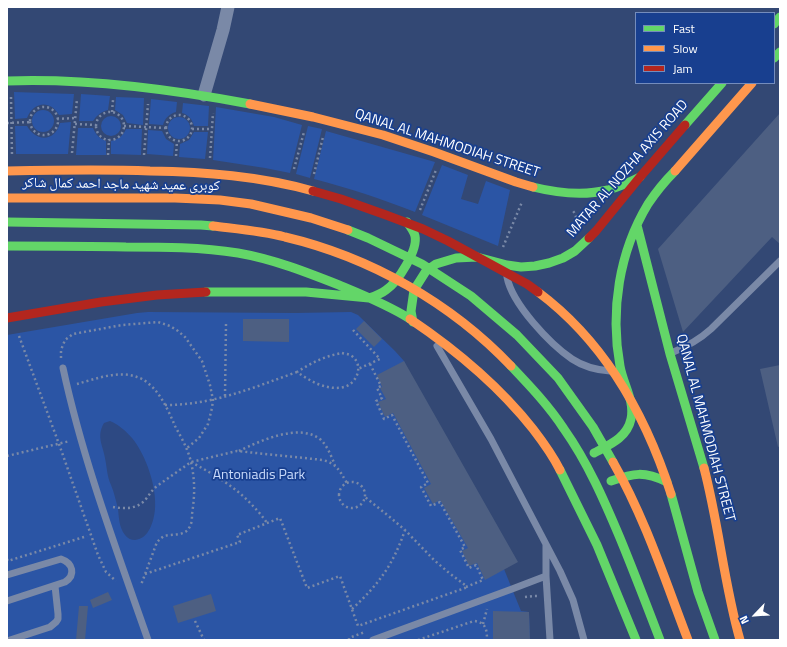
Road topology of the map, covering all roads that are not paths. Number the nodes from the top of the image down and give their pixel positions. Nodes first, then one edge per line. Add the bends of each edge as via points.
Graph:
1 (228, 7) edge
2 (7, 81) edge
3 (721, 84) edge
4 (751, 84) edge
5 (204, 95) junction
6 (7, 171) edge
7 (640, 177) junction
8 (7, 198) edge
9 (7, 222) edge
10 (407, 222) junction
11 (637, 225) junction
12 (7, 246) edge
13 (478, 257) junction
14 (780, 261) edge
15 (506, 272) junction
16 (369, 298) junction
17 (7, 318) edge
18 (413, 322) junction
19 (429, 332) junction
20 (670, 353) junction
21 (63, 368) road end
22 (614, 372) junction
23 (628, 396) junction
24 (553, 458) junction
25 (667, 482) junction
26 (584, 514) junction
27 (546, 543) junction
28 (7, 576) edge
29 (546, 576) junction
30 (55, 586) junction
31 (7, 601) edge
32 (629, 624) junction
33 (10, 640) edge
34 (148, 640) edge
35 (374, 640) edge
36 (550, 640) edge
37 (584, 640) edge
38 (631, 640) edge
39 (636, 640) edge
40 (660, 640) edge
41 (688, 640) edge
42 (715, 640) edge
43 (740, 640) edge

1 - 5 street
2 - 5 main road, QANAL AL MAHMODIAH STREET via 94,83
3 - 7 main road, MATAR AL NOZHA AXIS ROAD
4 - 11 main road via 661,186
5 - 7 main road, QANAL AL MAHMODIAH STREET via 273,108 357,129 433,152 538,189 573,194 590,193 624,185
6 - 10 main road via 168,171 250,178 322,193
7 - 13 main road, MATAR AL NOZHA AXIS ROAD via 596,232 563,258 521,267
8 - 41 main road, كوبرى عميد شهيد ماجد احمد كمال شاكر via 169,198 250,204 328,222 359,233 445,278 471,296 520,338 543,361 583,412 605,445 641,517
9 - 40 main road via 167,224 258,232 328,249 387,274 437,303 468,326 516,369 557,418 590,472 606,505
10 - 13 main road
10 - 16 main road via 415,236 416,245 412,254 394,283 382,293
11 - 20 main road, QANAL AL MAHMODIAH STREET
11 - 23 main road via 626,252 619,280 616,310 617,346
12 - 16 main road via 178,247 236,253 265,258 293,267
13 - 15 main road
13 - 18 main road via 446,260 426,271 414,290 411,311
14 - 20 lane via 712,330
15 - 22 main road via 566,315 600,352
15 - 22 lane via 517,301 559,348 573,360 586,366
16 - 17 main road via 306,292 172,294 101,302
16 - 18 main road
18 - 19 main road
19 - 24 main road via 485,377 510,402
19 - 27 lane via 491,439
20 - 43 main road, QANAL AL MAHMODIAH STREET via 707,480 727,590
21 - 34 lane via 80,438 100,503
22 - 23 main road
23 - 24 main road via 632,411 629,426 614,443 572,461
23 - 25 main road
24 - 26 main road
25 - 26 main road via 638,473 594,486 586,494 582,504
25 - 42 main road via 698,592
26 - 32 main road
27 - 29 lane
27 - 37 lane via 572,600
28 - 30 lane via 64,560 70,564 71,576
29 - 35 lane
29 - 36 lane
30 - 31 lane
30 - 33 lane via 58,614 56,622 50,627
32 - 38 main road
32 - 39 main road

